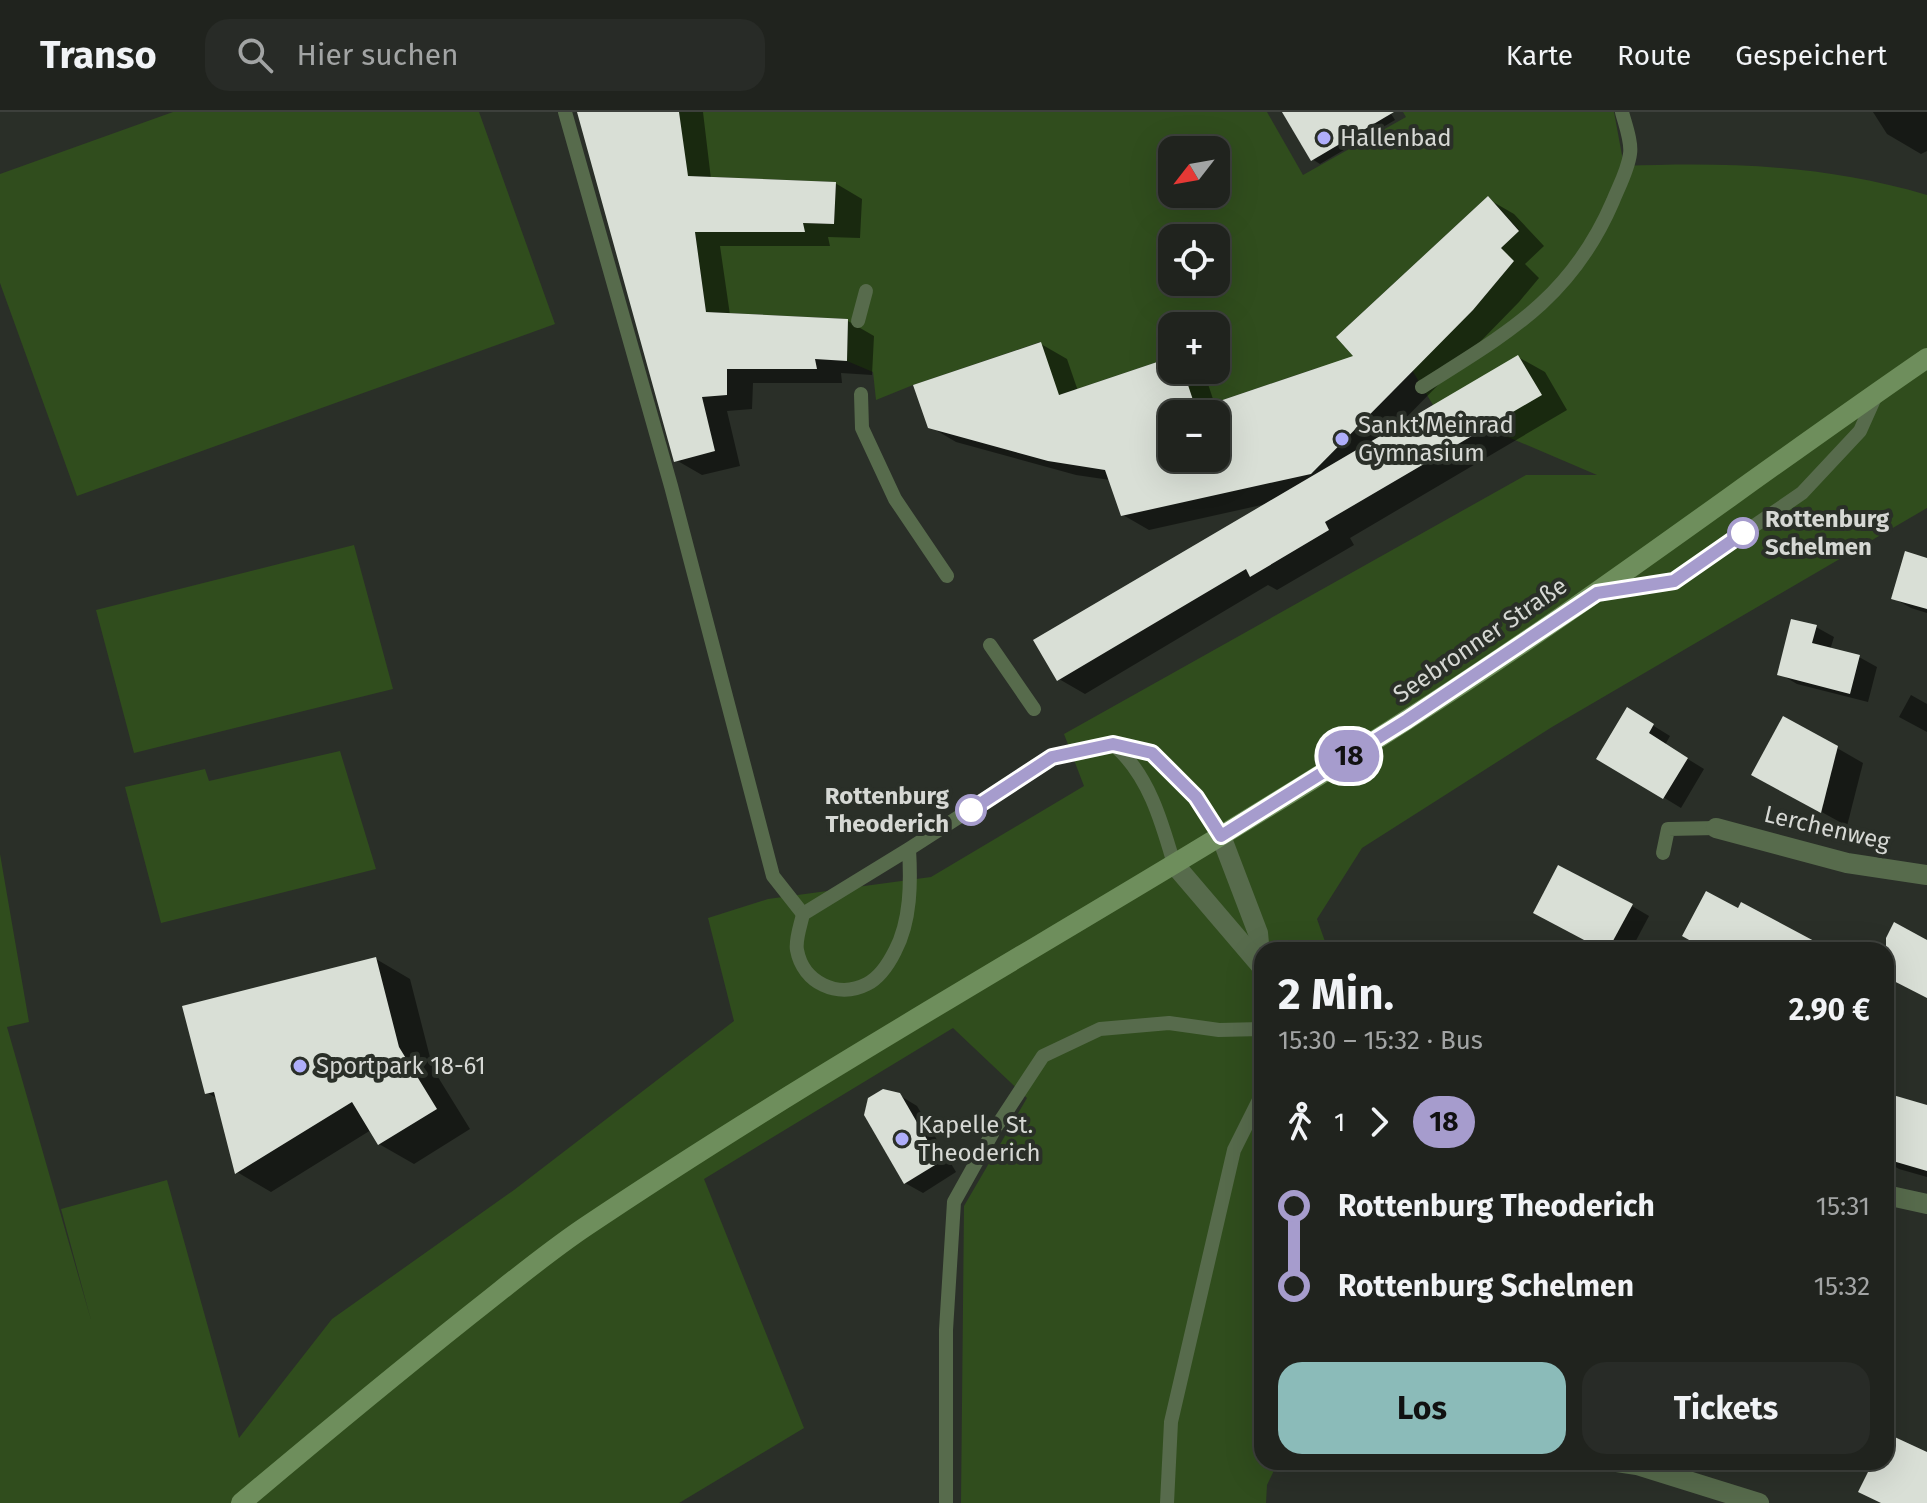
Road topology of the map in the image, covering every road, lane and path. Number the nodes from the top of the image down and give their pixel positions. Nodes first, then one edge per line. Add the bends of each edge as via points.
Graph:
1 (565, 112) edge
2 (1622, 112) edge
3 (866, 291) dead end
4 (858, 321) dead end
5 (1927, 358) edge
6 (1422, 387) dead end
7 (1878, 392) junction
8 (861, 394) dead end
9 (947, 576) dead end
10 (1597, 593) junction
11 (990, 645) dead end
12 (1034, 709) dead end
13 (1113, 744) junction
14 (1716, 828) joint
15 (1221, 836) junction
16 (909, 849) junction
17 (1663, 853) dead end
18 (1174, 864) junction
19 (1927, 875) edge
20 (803, 914) junction
21 (1259, 942) edge
22 (1254, 958) edge
23 (1254, 1029) edge
24 (1254, 1110) edge
25 (1894, 1197) edge
26 (1927, 1204) edge
27 (1653, 1470) edge
28 (241, 1503) edge
29 (946, 1503) edge
30 (1167, 1503) edge
31 (1759, 1503) edge

1 - 20 lane via 773,876
2 - 6 lane via 1631,152 1607,215 1566,280 1510,330
3 - 4 lane
5 - 7 street, Seebronner Straße
7 - 10 street, Seebronner Straße
7 - 10 lane via 1860,431 1802,493 1674,581
8 - 9 lane via 862,428 895,499
10 - 15 street, Seebronner Straße
11 - 12 lane
13 - 15 lane via 1152,753 1196,797
13 - 16 lane via 1052,757
13 - 18 lane via 1141,779 1161,819
14 - 17 lane via 1668,829
14 - 19 street, Lerchenweg via 1847,863
15 - 18 street, Seebronner Straße
15 - 21 street
16 - 20 lane
16 - 20 lane via 911,886 904,925 896,949 870,982 847,991 825,987 808,975 796,948
18 - 22 street
18 - 28 street, Seebronner Straße via 747,1121 580,1230 391,1377
23 - 29 lane via 1169,1023 1100,1029 1043,1056 993,1132 954,1202 946,1330
24 - 30 lane via 1234,1150 1171,1422
25 - 26 street
27 - 31 street

